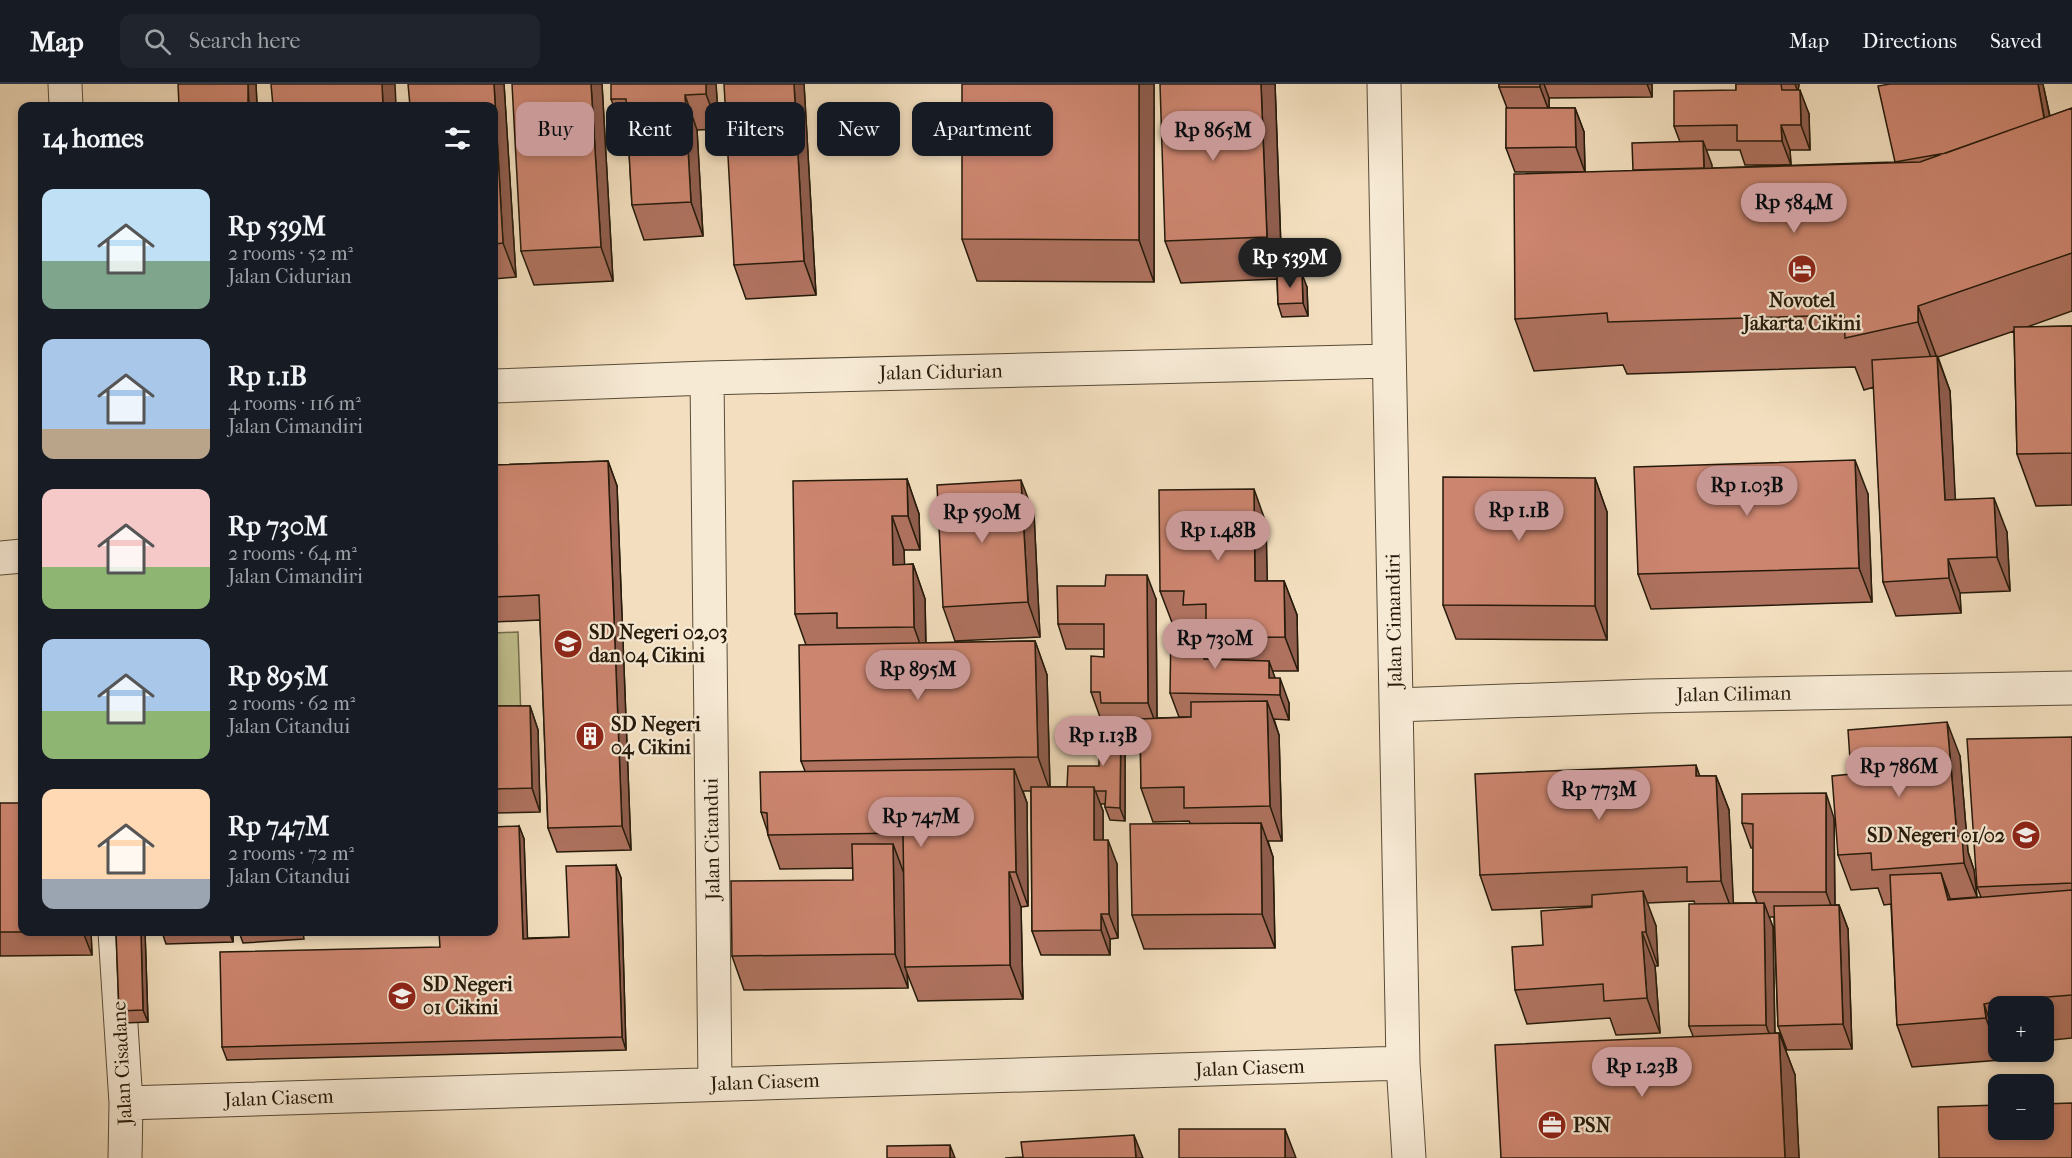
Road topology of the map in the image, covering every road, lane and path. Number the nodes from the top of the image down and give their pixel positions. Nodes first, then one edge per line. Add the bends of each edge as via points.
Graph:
1 (65, 84) edge
2 (1384, 84) edge
3 (66, 102) edge
4 (1389, 361) junction
5 (707, 378) junction
6 (498, 386) edge
7 (18, 556) edge
8 (0, 558) edge
9 (2072, 688) edge
10 (1396, 705) junction
11 (116, 936) edge
12 (1403, 1063) junction
13 (715, 1083) junction
14 (126, 1103) junction
15 (125, 1158) edge
16 (1409, 1158) edge

1 - 3 street
2 - 4 street, Jalan Cimandiri
4 - 5 street, Jalan Cidurian
4 - 10 street, Jalan Cimandiri
5 - 6 street, Jalan Cidurian
5 - 13 street, Jalan Citandui
7 - 8 street
9 - 10 street, Jalan Ciliman
10 - 12 street, Jalan Cimandiri
11 - 14 street, Jalan Cisadane
12 - 13 street, Jalan Ciasem
12 - 16 street, Jalan Cimandiri
13 - 14 street, Jalan Ciasem
14 - 15 street, Jalan Cisadane

